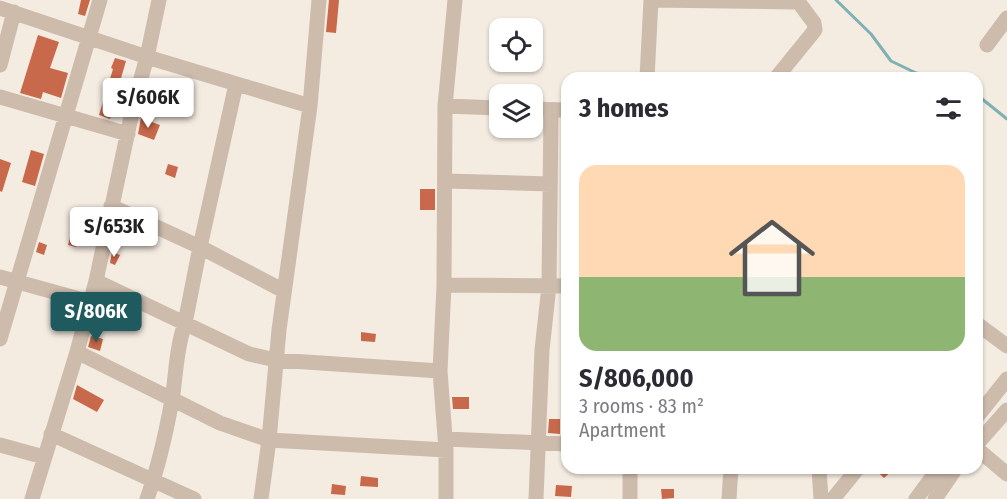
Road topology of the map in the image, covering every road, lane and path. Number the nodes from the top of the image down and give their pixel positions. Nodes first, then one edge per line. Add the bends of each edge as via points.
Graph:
1 (100, 0) edge
2 (159, 0) edge
3 (319, 0) edge
4 (455, 0) edge
5 (651, 0) edge
6 (656, 0) edge
7 (798, 1) edge
8 (7, 10) edge
9 (1007, 18) edge
10 (88, 38) junction
11 (987, 45) dead end
12 (147, 57) junction
13 (0, 65) edge
14 (647, 72) edge
15 (781, 72) edge
16 (236, 84) junction
17 (0, 97) edge
18 (310, 106) junction
19 (445, 106) junction
20 (489, 108) edge
21 (543, 110) edge
22 (551, 110) junction
23 (561, 110) edge
24 (65, 116) junction
25 (128, 134) junction
26 (445, 181) junction
27 (550, 184) junction
28 (111, 207) junction
29 (200, 247) junction
30 (0, 277) edge
31 (96, 281) junction
32 (18, 282) junction
33 (444, 285) junction
34 (549, 286) junction
35 (561, 286) edge
36 (284, 291) junction
37 (90, 302) junction
38 (185, 324) junction
39 (983, 328) edge
40 (0, 339) edge
41 (1007, 346) edge
42 (77, 352) junction
43 (276, 360) junction
44 (440, 371) junction
45 (1007, 379) edge
46 (172, 400) junction
47 (983, 409) edge
48 (1007, 410) edge
49 (51, 434) junction
50 (983, 438) edge
51 (269, 440) junction
52 (446, 444) junction
53 (537, 444) junction
54 (561, 444) edge
55 (0, 445) edge
56 (983, 452) edge
57 (44, 457) junction
58 (630, 474) edge
59 (731, 474) edge
60 (819, 474) edge
61 (853, 474) edge
62 (935, 474) edge
63 (952, 474) edge
64 (1007, 474) edge
65 (153, 481) junction
66 (32, 499) edge
67 (147, 499) edge
68 (194, 499) edge
69 (261, 499) edge
70 (446, 499) edge
71 (536, 499) edge
72 (630, 499) edge
73 (729, 499) edge
74 (821, 499) edge
75 (833, 499) edge
76 (916, 499) edge
77 (935, 499) edge

1 - 10 street
2 - 12 street
3 - 18 street
4 - 19 street
5 - 14 street
6 - 7 street
7 - 15 street via 815,30
8 - 10 street
8 - 13 street
9 - 11 street
10 - 12 street
10 - 24 street
12 - 16 street
12 - 25 street
16 - 18 street
16 - 29 street
17 - 24 street
18 - 36 street
19 - 20 street
19 - 26 street
21 - 22 street
22 - 23 street
22 - 27 street
24 - 25 street
24 - 32 street
25 - 28 street
26 - 27 street
26 - 33 street
27 - 34 street
28 - 29 street
28 - 31 street
29 - 36 street
29 - 38 street
30 - 32 street
31 - 37 street
31 - 38 street
32 - 37 street
32 - 40 street
33 - 34 street
33 - 44 street
34 - 35 street
34 - 53 street
36 - 43 street
37 - 42 street
38 - 43 street via 249,354
38 - 46 street
39 - 41 street
42 - 46 street
42 - 49 street
43 - 44 street
43 - 51 street
44 - 52 street
45 - 47 street
46 - 51 street
46 - 65 street
48 - 50 street
49 - 57 street
49 - 65 street
51 - 52 street
51 - 69 street
52 - 53 street
52 - 70 street
53 - 54 street
53 - 71 street
55 - 57 street
56 - 64 street
57 - 66 street
58 - 72 street
59 - 73 street
60 - 74 street
61 - 75 street
62 - 76 street
63 - 77 street
65 - 67 street
65 - 68 street

